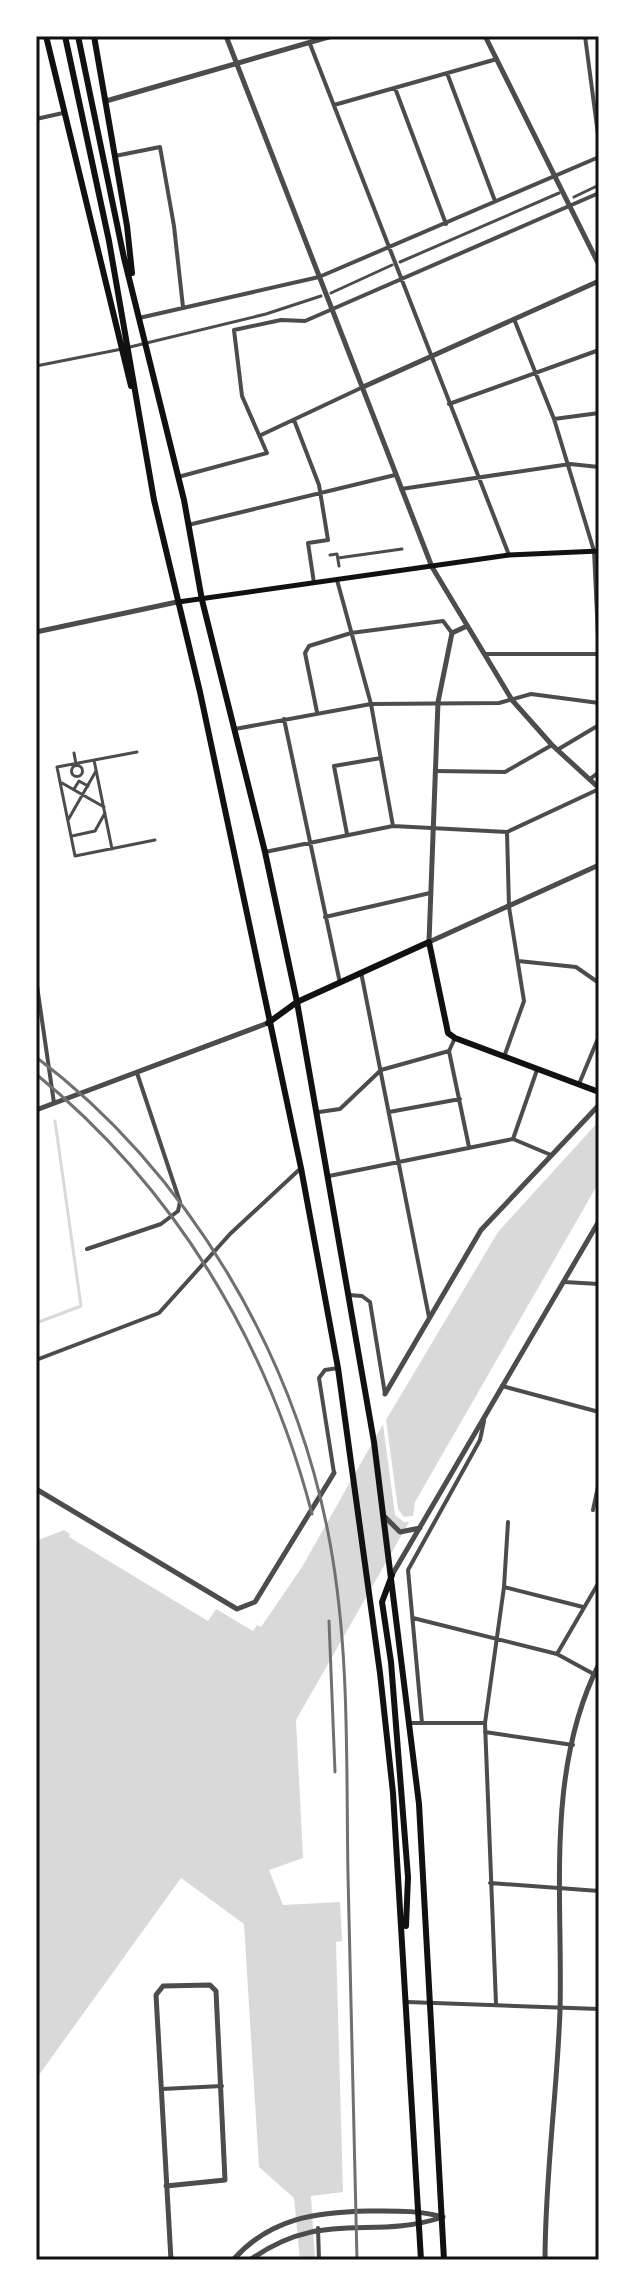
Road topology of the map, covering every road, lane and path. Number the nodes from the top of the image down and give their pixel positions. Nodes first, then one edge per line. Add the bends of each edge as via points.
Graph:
1 (46, 36) edge
2 (65, 36) edge
3 (78, 36) edge
4 (94, 36) edge
5 (226, 36) edge
6 (332, 36) edge
7 (485, 36) edge
8 (585, 36) edge
9 (310, 44) junction
10 (497, 59) junction
11 (235, 66) junction
12 (447, 73) junction
13 (395, 88) junction
14 (106, 101) junction
15 (334, 105) junction
16 (63, 113) junction
17 (36, 119) edge
18 (599, 142) edge
19 (115, 156) junction
20 (599, 157) edge
21 (555, 177) junction
22 (599, 185) edge
23 (559, 193) dead end
24 (599, 193) edge
25 (574, 197) dead end
26 (496, 202) junction
27 (569, 206) junction
28 (446, 224) junction
29 (390, 248) junction
30 (400, 262) dead end
31 (392, 265) dead end
32 (599, 265) edge
33 (319, 277) junction
34 (402, 279) junction
35 (599, 281) edge
36 (132, 283) junction
37 (331, 293) dead end
38 (321, 296) dead end
39 (183, 307) junction
40 (332, 311) junction
41 (139, 318) junction
42 (514, 319) junction
43 (599, 350) edge
44 (431, 354) junction
45 (36, 366) edge
46 (535, 371) junction
47 (363, 387) junction
48 (136, 401) junction
49 (449, 404) junction
50 (599, 413) edge
51 (554, 419) junction
52 (294, 420) junction
53 (261, 435) junction
54 (570, 464) junction
55 (599, 467) edge
56 (395, 475) junction
57 (178, 477) junction
58 (477, 480) junction
59 (401, 489) junction
60 (320, 493) junction
61 (188, 525) junction
62 (402, 549) dead end
63 (597, 551) edge
64 (330, 555) dead end
65 (509, 555) junction
66 (338, 558) junction
67 (339, 566) dead end
68 (432, 567) junction
69 (337, 580) junction
70 (314, 583) junction
71 (202, 600) junction
72 (177, 602) junction
73 (467, 626) junction
74 (36, 632) edge
75 (351, 633) junction
76 (452, 633) junction
77 (483, 654) junction
78 (598, 655) edge
79 (512, 700) junction
80 (438, 702) junction
81 (599, 703) edge
82 (371, 704) junction
83 (317, 712) junction
84 (284, 718) junction
85 (599, 725) edge
86 (233, 729) junction
87 (555, 748) junction
88 (137, 752) dead end
89 (74, 753) dead end
90 (381, 758) junction
91 (94, 760) junction
92 (76, 764) junction
93 (97, 770) junction
94 (435, 771) junction
95 (599, 772) edge
96 (79, 778) junction
97 (590, 779) junction
98 (60, 782) junction
99 (88, 786) junction
100 (599, 788) edge
101 (74, 790) junction
102 (104, 807) junction
103 (105, 813) junction
104 (68, 820) junction
105 (393, 826) junction
106 (432, 828) junction
107 (507, 832) junction
108 (347, 834) junction
109 (71, 836) junction
110 (155, 840) dead end
111 (309, 840) junction
112 (112, 849) junction
113 (265, 852) junction
114 (599, 865) edge
115 (430, 893) junction
116 (509, 907) junction
117 (325, 917) junction
118 (429, 942) junction
119 (518, 961) junction
120 (361, 972) junction
121 (36, 979) edge
122 (340, 983) junction
123 (599, 983) edge
124 (297, 1002) junction
125 (268, 1023) junction
126 (599, 1036) edge
127 (455, 1038) junction
128 (449, 1051) junction
129 (504, 1057) junction
130 (538, 1069) junction
131 (381, 1070) junction
132 (137, 1073) junction
133 (579, 1084) junction
134 (599, 1092) edge
135 (460, 1099) junction
136 (54, 1103) junction
137 (599, 1105) edge
138 (36, 1110) edge
139 (319, 1112) junction
140 (389, 1112) junction
141 (513, 1139) junction
142 (469, 1147) junction
143 (551, 1155) junction
144 (398, 1161) junction
145 (301, 1168) junction
146 (329, 1176) junction
147 (599, 1221) edge
148 (87, 1249) dead end
149 (562, 1282) junction
150 (599, 1284) edge
151 (349, 1295) junction
152 (429, 1317) junction
153 (36, 1360) edge
154 (338, 1368) junction
155 (502, 1386) junction
156 (385, 1394) joint
157 (599, 1412) edge
158 (485, 1414) junction
159 (334, 1473) joint
160 (599, 1482) edge
161 (36, 1489) edge
162 (593, 1510) dead end
163 (385, 1517) junction
164 (508, 1522) dead end
165 (420, 1528) junction
166 (392, 1575) junction
167 (599, 1582) edge
168 (504, 1587) junction
169 (584, 1607) junction
170 (413, 1618) junction
171 (496, 1639) junction
172 (557, 1654) junction
173 (599, 1664) edge
174 (596, 1676) edge
175 (411, 1723) junction
176 (422, 1723) junction
177 (485, 1723) junction
178 (485, 1732) junction
179 (573, 1745) junction
180 (490, 1883) junction
181 (559, 1888) junction
182 (599, 1891) edge
183 (405, 1954) junction
184 (407, 2002) junction
185 (430, 2002) junction
186 (496, 2004) junction
187 (560, 2006) junction
188 (599, 2009) edge
189 (222, 2086) junction
190 (162, 2089) junction
191 (166, 2186) junction
192 (418, 2210) junction
193 (443, 2217) junction
194 (419, 2225) junction
195 (318, 2228) junction
196 (171, 2260) edge
197 (233, 2260) edge
198 (250, 2260) edge
199 (319, 2260) edge
200 (421, 2260) edge
201 (444, 2260) edge
202 (545, 2260) edge

1 - 16 main road
2 - 48 main road via 109,241
3 - 36 main road
4 - 14 main road
5 - 11 street
6 - 9 street
7 - 10 street
8 - 18 street
9 - 11 street
9 - 15 street
10 - 12 street
10 - 21 street
11 - 14 street
11 - 33 street
12 - 13 street
12 - 26 street
13 - 15 street
13 - 28 street
14 - 19 main road
15 - 29 street
16 - 17 street
16 - 48 main road
19 - 36 main road
19 - 39 street via 160,147
20 - 21 street
21 - 26 street
21 - 27 street
22 - 25 street
23 - 30 street
24 - 27 street
26 - 28 street
27 - 32 street
27 - 34 street
28 - 29 street
29 - 33 street
29 - 34 street
31 - 37 street
33 - 39 street
33 - 40 street
34 - 40 street
34 - 44 street
35 - 42 street
36 - 41 main road
38 - 45 street via 266,314
39 - 41 street
40 - 47 street
40 - 53 street via 305,321 281,320 234,330 242,396
41 - 57 main road
42 - 44 street
42 - 46 street
43 - 46 street
44 - 47 street
44 - 49 street
46 - 49 street
46 - 51 street
47 - 52 street
47 - 56 street
48 - 72 main road
49 - 58 street
50 - 51 street
51 - 54 street
52 - 53 street
52 - 60 street
53 - 57 street via 267,453
54 - 55 street
54 - 58 street
54 - 63 street
56 - 59 street
56 - 60 street
57 - 61 main road
58 - 59 street
58 - 65 street
59 - 68 street
60 - 61 street
60 - 70 street via 328,540 308,543
61 - 71 main road
62 - 66 street
63 - 65 main road
63 - 78 street
64 - 66 street
65 - 68 main road
66 - 67 street
68 - 69 main road
68 - 73 street
69 - 70 main road
69 - 75 street
70 - 71 main road
71 - 72 main road
71 - 86 main road
72 - 74 street
72 - 125 main road
73 - 76 street
73 - 77 street
75 - 76 street via 443,621
75 - 82 street
75 - 83 street via 309,646 305,653
76 - 80 street
77 - 78 street
77 - 79 street
79 - 80 street
79 - 81 street via 531,694
79 - 87 street
80 - 82 street
80 - 94 street
82 - 83 street
82 - 90 street
83 - 84 street
84 - 86 street
84 - 111 street
85 - 87 street
86 - 113 main road
87 - 94 street via 505,772
87 - 97 street
88 - 91 street
89 - 92 street
90 - 105 street
90 - 108 street via 334,766
91 - 92 street
91 - 93 street
92 - 96 street via 72,772
92 - 96 street via 83,769
92 - 98 street via 57,767
93 - 99 street
93 - 102 street
94 - 106 street
95 - 97 street
96 - 99 street
96 - 101 street
97 - 100 street
98 - 101 street
98 - 104 street
99 - 104 street
100 - 107 street
101 - 102 street
102 - 103 street
103 - 109 street via 95,831
103 - 112 street
104 - 109 street
105 - 106 street
105 - 108 street
106 - 107 street
106 - 115 street
107 - 116 street
108 - 111 street
109 - 112 street via 75,856
110 - 112 street
111 - 113 street
111 - 117 street
113 - 124 main road
114 - 116 street
115 - 117 street
115 - 118 street
116 - 118 street
116 - 119 street
117 - 122 street
118 - 120 main road
118 - 127 main road via 445,1027
119 - 123 street via 576,967
119 - 129 street via 524,1001
120 - 122 main road
120 - 131 street
121 - 136 street
122 - 124 main road
124 - 125 main road
124 - 139 main road
125 - 132 street
125 - 145 main road
126 - 133 street
127 - 128 street
127 - 129 main road
128 - 131 street
128 - 135 street
129 - 130 main road
130 - 133 main road
130 - 141 street
131 - 139 street via 340,1109
131 - 140 street
132 - 136 street
132 - 148 street via 180,1202 178,1211 161,1224
133 - 134 main road
135 - 140 street
135 - 142 street
136 - 138 street
137 - 143 street
139 - 146 main road
140 - 144 street
141 - 142 street
141 - 143 street
142 - 144 street
143 - 152 street via 481,1230
144 - 146 street
144 - 152 street
145 - 153 street via 230,1234 159,1313
145 - 154 main road
146 - 151 main road
147 - 149 street
149 - 150 street
149 - 155 street
151 - 156 street via 370,1302
151 - 163 main road
152 - 156 street
154 - 159 street via 325,1370 319,1378
154 - 183 main road via 393,1793
155 - 157 street
155 - 158 street
158 - 165 street
158 - 170 street via 480,1440 408,1570
159 - 161 street via 255,1602 237,1609
160 - 162 street
163 - 165 street via 400,1532
163 - 166 main road
164 - 168 street
165 - 166 street
166 - 175 main road
166 - 183 main road via 382,1602 408,1877
167 - 169 street
168 - 169 street
168 - 171 street
169 - 172 street
170 - 171 street
170 - 176 street
171 - 172 street
171 - 177 street
172 - 174 street
173 - 174 street
174 - 179 street via 583,1698
175 - 176 street
175 - 185 main road
176 - 177 street
177 - 178 street
178 - 179 street
178 - 180 street
179 - 181 street
180 - 181 street
180 - 186 street
181 - 182 street
181 - 187 street
183 - 184 main road
184 - 185 street
184 - 192 main road
185 - 186 street
185 - 193 main road
186 - 187 street
187 - 188 street
187 - 202 street
189 - 190 street
189 - 190 street via 216,1991 210,1985 163,1986 156,1995
189 - 191 street via 225,2180
190 - 191 street
191 - 196 street
192 - 193 street
192 - 194 main road
192 - 197 street via 316,2214 292,2220 264,2233
193 - 194 street
193 - 201 main road
194 - 195 street
194 - 200 main road
195 - 198 street via 283,2240
195 - 199 street

